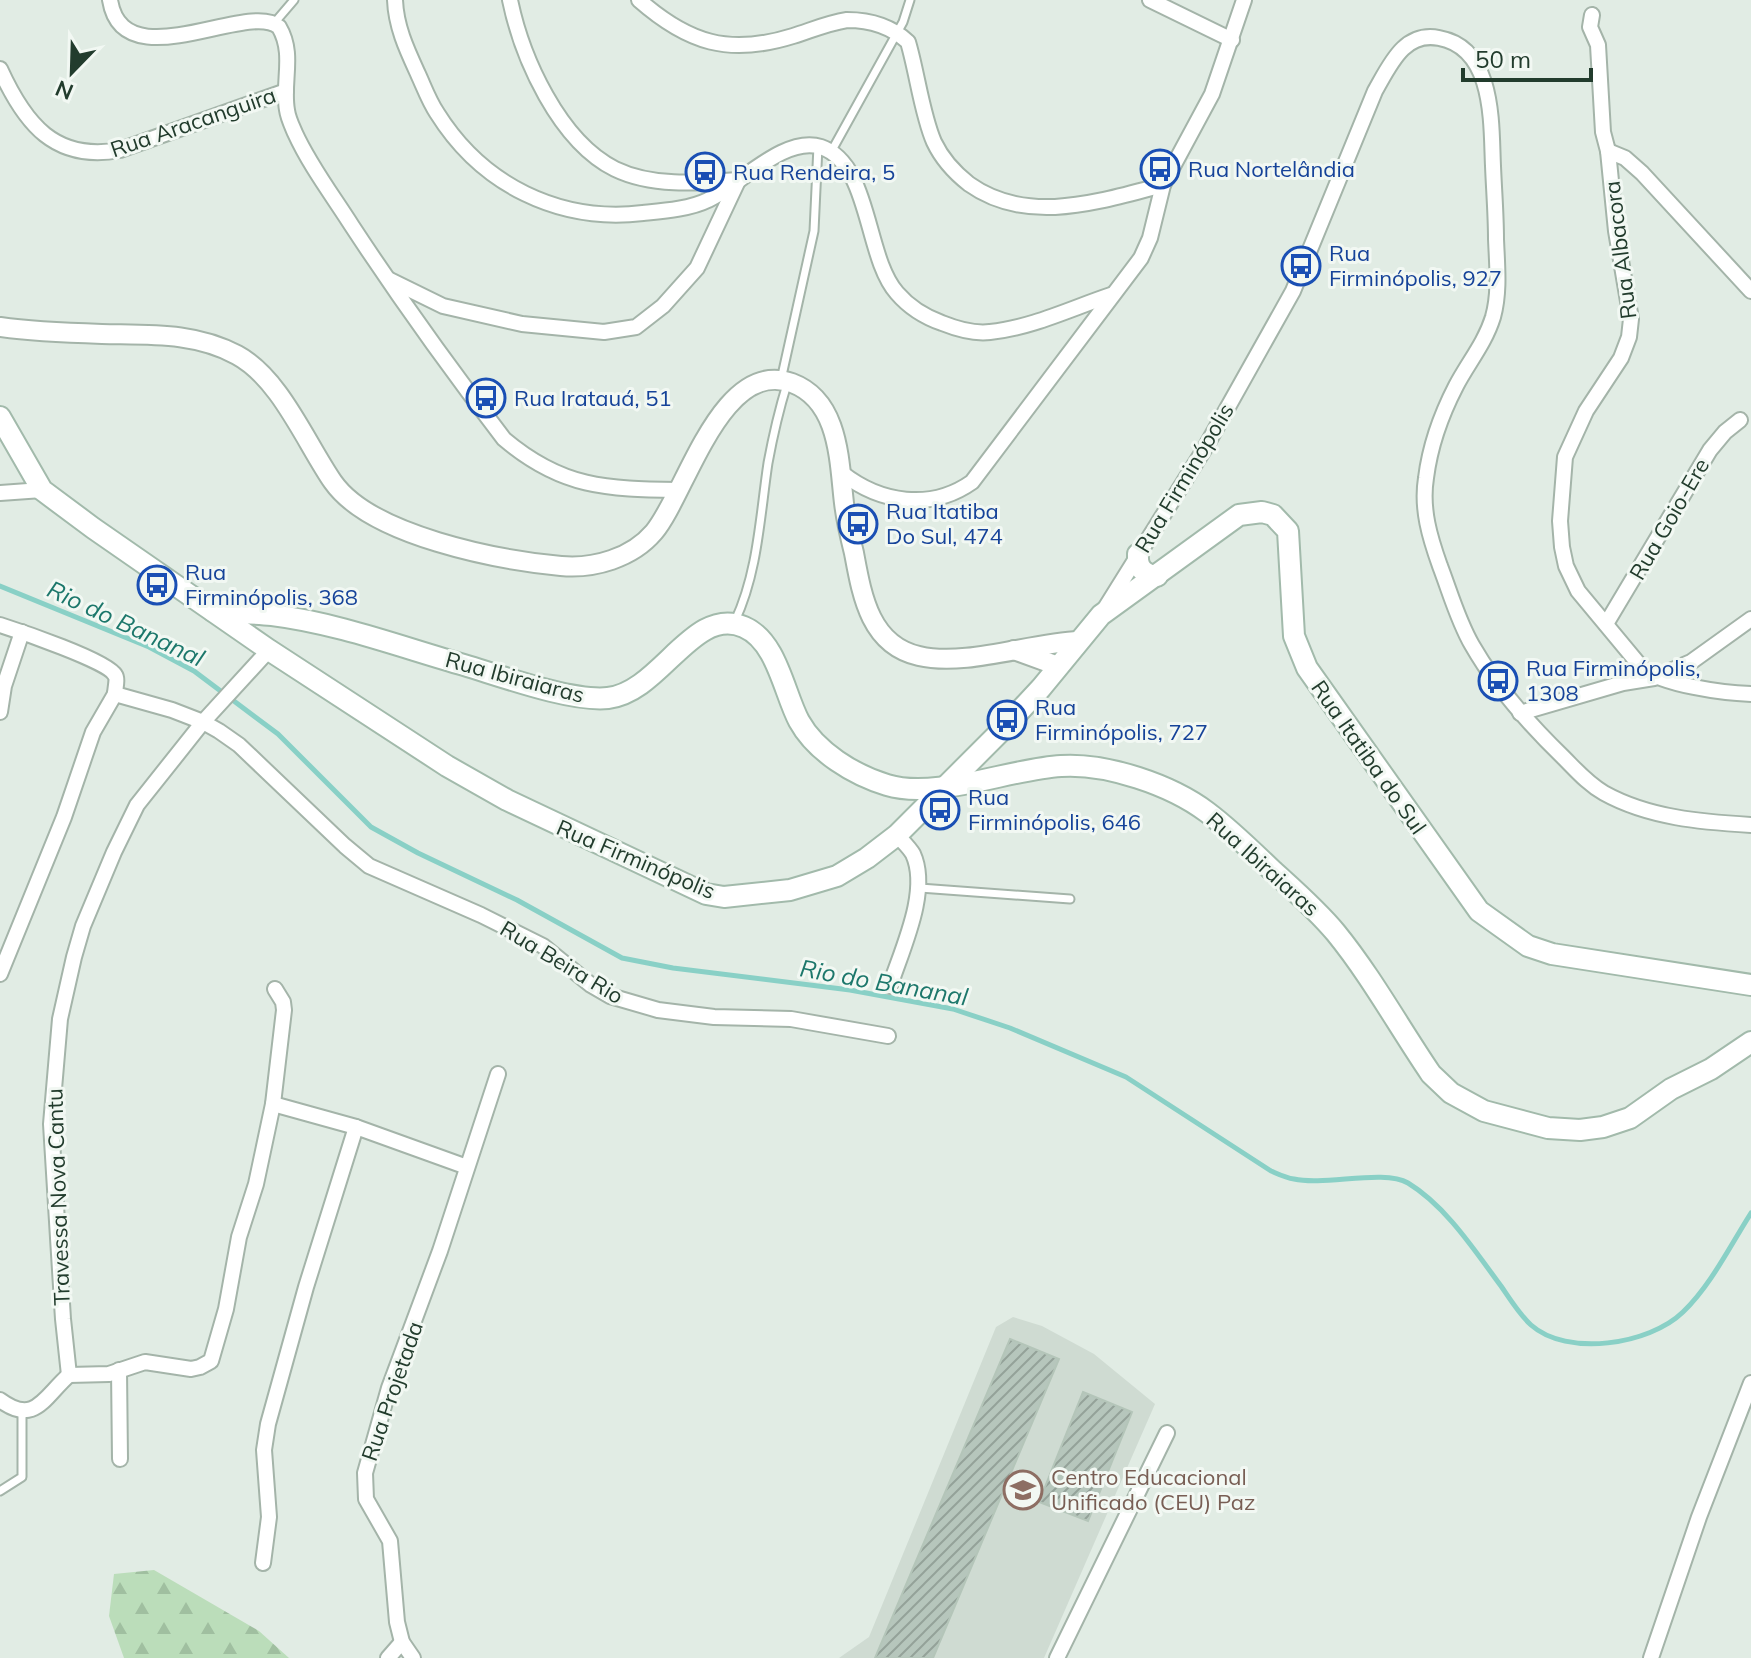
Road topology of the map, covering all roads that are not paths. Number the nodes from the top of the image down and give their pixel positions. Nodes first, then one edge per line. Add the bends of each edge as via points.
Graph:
1 (110, 0) edge
2 (294, 0) edge
3 (395, 0) edge
4 (510, 0) edge
5 (639, 0) edge
6 (910, 0) edge
7 (1150, 0) edge
8 (1244, 0) edge
9 (1592, 15) dead end
10 (276, 21) junction
11 (897, 31) junction
12 (1232, 40) junction
13 (0, 69) edge
14 (286, 91) junction
15 (825, 149) junction
16 (1608, 151) junction
17 (738, 180) junction
18 (1163, 185) junction
19 (386, 278) junction
20 (1751, 291) edge
21 (1111, 295) junction
22 (0, 327) edge
23 (784, 381) junction
24 (0, 417) edge
25 (1740, 420) dead end
26 (842, 473) junction
27 (42, 490) junction
28 (679, 490) junction
29 (0, 493) edge
30 (1138, 554) junction
31 (1157, 576) junction
32 (213, 611) junction
33 (254, 614) junction
34 (1101, 615) junction
35 (285, 617) junction
36 (1751, 619) edge
37 (1606, 624) junction
38 (0, 625) edge
39 (733, 625) junction
40 (22, 632) junction
41 (243, 632) junction
42 (1079, 641) junction
43 (1012, 650) junction
44 (264, 656) junction
45 (1058, 666) junction
46 (1654, 678) junction
47 (115, 694) junction
48 (1751, 694) edge
49 (0, 712) edge
50 (1520, 713) junction
51 (203, 722) junction
52 (946, 787) junction
53 (1751, 825) edge
54 (897, 835) junction
55 (920, 888) junction
56 (1070, 899) dead end
57 (0, 974) edge
58 (1751, 985) edge
59 (890, 986) dead end
60 (275, 989) dead end
61 (888, 1036) dead end
62 (1751, 1042) edge
63 (498, 1074) dead end
64 (273, 1104) junction
65 (356, 1127) junction
66 (467, 1167) junction
67 (119, 1370) junction
68 (69, 1375) junction
69 (1751, 1383) edge
70 (0, 1400) edge
71 (22, 1412) junction
72 (1167, 1433) dead end
73 (120, 1459) dead end
74 (0, 1491) edge
75 (263, 1563) dead end
76 (402, 1642) junction
77 (1062, 1656) edge
78 (388, 1658) edge
79 (413, 1658) edge
80 (1651, 1658) edge

1 - 10 street via 121,24 145,31 234,12 260,13
2 - 10 lane
3 - 17 street via 400,33 435,110 482,166 523,192 574,212 623,216 708,201
4 - 17 street via 522,45 543,90 582,145 600,160 641,177 697,183
5 - 11 street via 664,22 719,45 759,45 847,20
6 - 11 lane
7 - 12 street
8 - 12 street
9 - 16 street, Rua Albacora
10 - 14 street via 286,47
11 - 15 lane
11 - 18 street via 908,42 933,141 943,158 978,190 1010,204 1052,207
12 - 18 street via 1212,94
13 - 14 street, Rua Aracanguira via 33,126 83,153 120,150
14 - 19 street, Rua Aracanguira via 287,112 308,158
15 - 17 street via 790,150
15 - 21 street via 857,187 886,277 896,293 927,318 986,333
15 - 23 lane
16 - 20 street via 1642,173
16 - 37 street, Rua Albacora via 1631,319 1629,337 1565,457 1560,521 1566,566 1578,591
17 - 19 street via 697,268 636,327 604,332 522,324 443,306
18 - 21 street via 1141,258
19 - 28 street, Rua Aracanguira via 504,439 527,458 592,486
21 - 26 street via 986,465 959,492 913,502 874,493
22 - 28 street via 176,336 238,356 257,369 296,419 335,485 356,504 383,521 451,546 535,563 599,565 654,533
23 - 26 street via 807,391 827,415
23 - 28 street via 760,382 732,402 707,435
23 - 39 lane via 755,556
24 - 27 main road, Rua Firminópolis
25 - 37 street, Rua Goio-Ere via 1710,450
26 - 43 street via 861,590 880,634 919,656
27 - 29 street
27 - 32 main road, Rua Firminópolis
30 - 31 main road via 1139,567
30 - 34 street, Rua Firminópolis
30 - 50 street, Rua Firminópolis via 1293,291 1388,69 1414,39 1448,39 1478,68 1490,105 1498,291 1487,335 1456,386 1430,453 1425,510 1436,555 1471,644
31 - 34 main road, Rua Itatiba do Sul
31 - 58 main road, Rua Itatiba do Sul via 1239,515 1273,515 1288,531 1294,636 1307,668 1479,911 1528,946 1552,954
32 - 33 main road, Rua Ibiraiaras
32 - 41 main road, Rua Firminópolis
33 - 35 main road, Rua Ibiraiaras
33 - 41 main road
34 - 42 main road, Rua Firminópolis
35 - 39 main road, Rua Ibiraiaras via 593,698 628,693 706,629
35 - 44 main road
36 - 46 street via 1691,662
37 - 46 street, Rua Albacora
38 - 40 street
39 - 52 main road, Rua Ibiraiaras via 745,627 763,644 798,719 833,757 891,786
40 - 47 street via 114,673
40 - 49 street
41 - 44 main road, Rua Firminópolis
42 - 43 street
42 - 45 main road, Rua Firminópolis
43 - 45 street
44 - 51 street, Travessa Nova Cantu
44 - 54 main road, Rua Firminópolis via 507,800 706,894 749,895 812,884 837,876
45 - 52 main road, Rua Firminópolis
46 - 48 street
46 - 50 street
47 - 51 street, Rua Beira Rio
47 - 57 street via 93,732
50 - 53 street, Rua Firminópolis via 1606,794 1694,821
51 - 61 street, Rua Beira Rio via 239,745 369,866 543,946 610,996 658,1010 791,1019
51 - 68 street, Travessa Nova Cantu via 130,816 83,926 65,993 51,1124
52 - 54 main road, Rua Firminópolis
52 - 62 main road, Rua Ibiraiaras via 1026,770 1082,766 1137,778 1204,810 1336,933 1431,1074 1451,1093 1502,1117 1560,1130 1603,1127 1630,1118
54 - 55 street via 918,867
55 - 56 lane
55 - 59 street
60 - 64 street via 284,1010
63 - 66 street, Rua Projetada
64 - 65 street
64 - 67 street via 211,1361 191,1369 145,1362
65 - 66 street
65 - 75 street via 268,1424 264,1450 269,1517
66 - 76 street, Rua Projetada via 389,1388 365,1473 366,1499 393,1554
67 - 68 street
67 - 73 street
68 - 71 street
69 - 80 street
70 - 71 street
71 - 74 lane via 22,1477
72 - 77 street
76 - 78 street
76 - 79 street, Rua Projetada

